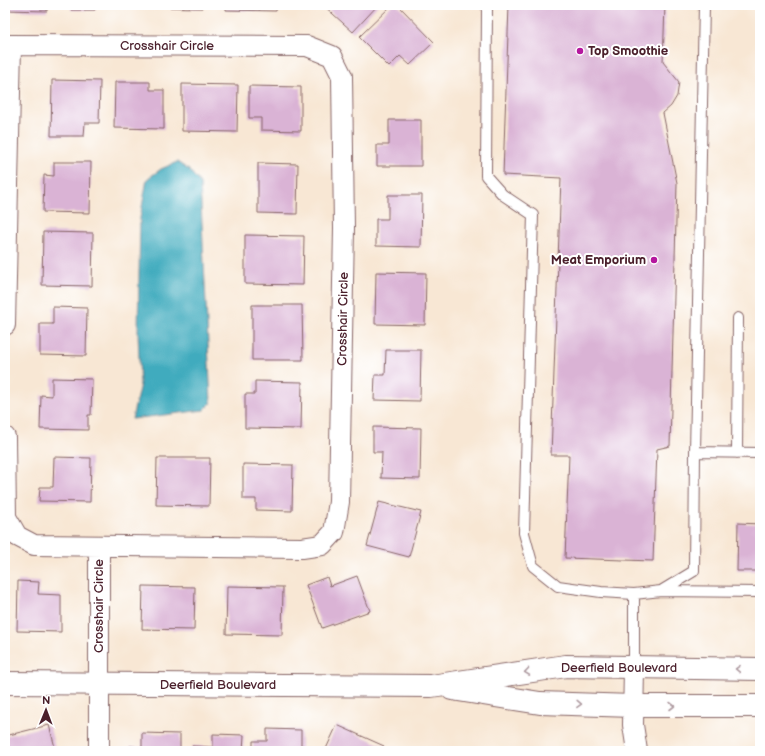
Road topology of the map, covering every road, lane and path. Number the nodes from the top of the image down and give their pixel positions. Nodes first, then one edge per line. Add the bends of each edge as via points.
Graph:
1 (487, 5) edge
2 (704, 5) edge
3 (8, 45) edge
4 (738, 318) dead end
5 (5, 325) edge
6 (5, 437) edge
7 (695, 452) junction
8 (737, 453) junction
9 (760, 453) edge
10 (99, 546) junction
11 (661, 592) junction
12 (760, 592) edge
13 (634, 594) junction
14 (634, 667) junction
15 (760, 669) edge
16 (5, 683) edge
17 (99, 684) junction
18 (431, 686) junction
19 (633, 706) junction
20 (760, 706) edge
21 (99, 751) edge
22 (636, 751) edge

1 - 13 lane via 486,176 502,195 532,215 524,533 533,566 558,586
2 - 7 lane
3 - 5 street
3 - 10 street, Crosshair Circle via 307,46 332,56 342,76 344,228 340,486 334,532 322,545 302,548
4 - 8 lane
6 - 10 street via 6,517 17,536 34,545
7 - 8 lane
7 - 11 lane via 694,571
8 - 9 lane
10 - 17 street, Crosshair Circle
11 - 12 lane
11 - 13 lane
13 - 14 lane
15 -> 14 street, Deerfield Boulevard
14 -> 18 street, Deerfield Boulevard via 566,666
14 - 19 street
16 - 17 street, Deerfield Boulevard
17 - 18 street, Deerfield Boulevard
17 - 21 street, Crosshair Circle
18 -> 19 street, Deerfield Boulevard via 540,703
19 -> 20 street, Deerfield Boulevard
19 - 22 street

